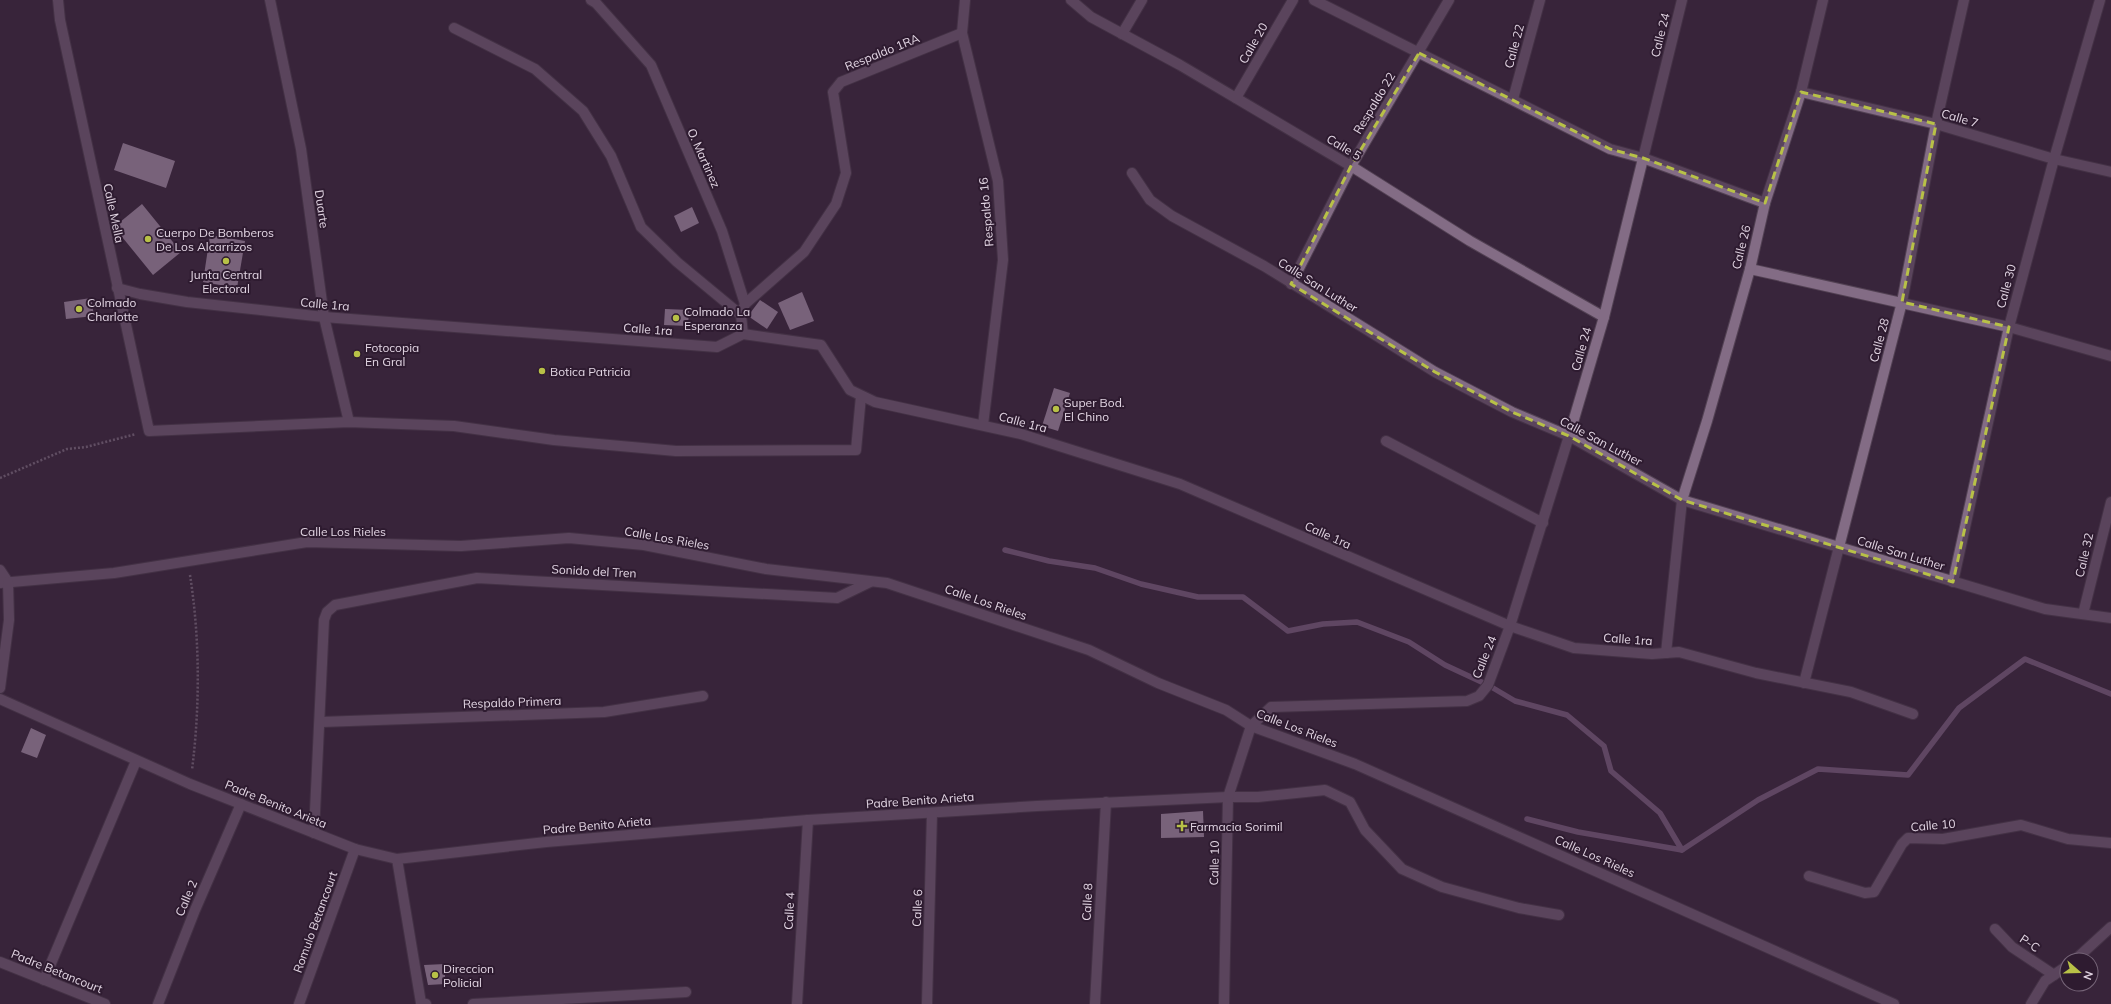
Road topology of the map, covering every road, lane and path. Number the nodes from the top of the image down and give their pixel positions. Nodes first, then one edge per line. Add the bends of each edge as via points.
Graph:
1 (58, 0) edge
2 (270, 0) edge
3 (591, 0) edge
4 (965, 0) edge
5 (1071, 0) edge
6 (1142, 0) edge
7 (1293, 0) edge
8 (1314, 0) edge
9 (1449, 0) edge
10 (1540, 0) edge
11 (1682, 0) edge
12 (1823, 0) edge
13 (1964, 0) edge
14 (2100, 0) edge
15 (454, 28) dead end
16 (962, 33) junction
17 (1122, 34) junction
18 (1419, 53) junction
19 (1801, 92) junction
20 (1236, 98) junction
21 (1512, 99) junction
22 (1936, 124) junction
23 (1643, 158) junction
24 (2054, 159) junction
25 (1351, 166) junction
26 (2111, 172) edge
27 (1132, 173) dead end
28 (1765, 203) junction
29 (1750, 269) junction
30 (1291, 284) junction
31 (117, 288) junction
32 (1902, 302) junction
33 (745, 304) junction
34 (741, 315) junction
35 (1604, 316) junction
36 (324, 317) junction
37 (2009, 327) junction
38 (743, 334) junction
39 (2111, 356) edge
40 (861, 396) junction
41 (349, 422) junction
42 (983, 425) junction
43 (149, 431) junction
44 (1570, 436) junction
45 (1386, 441) dead end
46 (0, 478) edge
47 (1682, 500) junction
48 (2111, 502) edge
49 (1543, 523) junction
50 (1838, 548) junction
51 (187, 561) junction
52 (0, 570) edge
53 (870, 582) junction
54 (1952, 582) junction
55 (4, 583) edge
56 (2083, 614) junction
57 (2111, 618) edge
58 (1510, 626) junction
59 (1666, 653) junction
60 (1804, 683) junction
61 (0, 688) edge
62 (704, 696) dead end
63 (0, 699) edge
64 (1912, 714) dead end
65 (321, 722) junction
66 (1251, 726) junction
67 (136, 761) junction
68 (190, 784) junction
69 (1228, 797) junction
70 (1106, 802) junction
71 (241, 804) junction
72 (932, 813) junction
73 (808, 820) junction
74 (314, 833) junction
75 (2111, 843) edge
76 (355, 849) junction
77 (396, 860) junction
78 (1809, 876) dead end
79 (1559, 915) dead end
80 (2111, 927) edge
81 (1995, 929) dead end
82 (2084, 952) edge
83 (0, 962) edge
84 (2059, 972) edge
85 (2054, 975) junction
86 (44, 980) junction
87 (686, 992) dead end
88 (105, 1004) edge
89 (158, 1004) edge
90 (299, 1004) edge
91 (423, 1004) edge
92 (473, 1004) edge
93 (797, 1004) edge
94 (927, 1004) edge
95 (1095, 1004) edge
96 (1224, 1004) edge
97 (1894, 1004) edge
98 (2031, 1004) edge

1 - 31 street, Calle Mella via 60,20
2 - 36 street, Duarte via 301,149
3 - 33 street, O. Martinez via 651,65 722,231
4 - 16 street, Respaldo 16
5 - 17 street, Calle 5 via 1091,17
6 - 17 street
7 - 20 street, Calle 20
8 - 18 street
9 - 18 street, Respaldo 22
10 - 21 street, Calle 22
11 - 23 street, Calle 24
12 - 19 street, Calle 26
13 - 22 street, Calle 28
14 - 24 street, Calle 30
15 - 34 street via 535,69 583,111 611,156 641,226 677,262
16 - 33 street, Respaldo 1RA via 841,82 832,92 846,173 836,204 804,252
16 - 42 street, Respaldo 16 via 998,181 1003,260
17 - 20 street, Calle 5
18 - 21 street
18 - 25 street, Respaldo 22
19 - 22 street, Calle 7
19 - 28 street, Calle 26
20 - 25 street, Calle 5
21 - 23 street via 1610,149
22 - 24 street, Calle 7
22 - 32 street, Calle 28
23 - 28 street
23 - 35 street, Calle 24
24 - 26 street, Calle 7
24 - 37 street, Calle 30
25 - 30 street, Respaldo 22
25 - 35 street, Calle 5 via 1470,242
27 - 30 street, Calle San Luther via 1150,200 1172,216 1264,266
28 - 29 street, Calle 26
29 - 32 street
29 - 47 street, Calle 26
30 - 44 street, Calle San Luther via 1436,372 1512,412
31 - 36 street, Calle 1ra via 187,302
31 - 43 street, Calle Mella
32 - 37 street
32 - 50 street, Calle 28
33 - 34 street, Respaldo 1RA
34 - 38 street, Respaldo 1RA
35 - 44 street, Calle 24
36 - 38 street, Calle 1ra via 717,347
36 - 41 street, Duarte
37 - 39 street
37 - 54 street, Calle 30
38 - 40 street, Calle 1ra via 821,345 850,390
40 - 41 street via 856,450 676,451 554,440 454,426
40 - 42 street, Calle 1ra via 875,402
41 - 43 street
42 - 58 street, Calle 1ra via 1021,434 1180,484
43 - 46 path via 86,447 67,449
44 - 47 street, Calle San Luther
44 - 49 street, Calle 24
45 - 49 street
47 - 50 street, Calle San Luther
47 - 59 street, Calle 26
48 - 56 street, Calle 32
49 - 58 street, Calle 24
50 - 54 street, Calle San Luther
50 - 60 street, Calle 28
51 - 53 street, Calle Los Rieles via 306,542 461,546 569,538 644,545 766,569
51 - 55 street, Calle Los Rieles via 114,573
51 - 68 path via 196,614 198,675 195,747
52 - 55 street
53 - 65 street, Sonido del Tren via 838,598 477,578 335,605 327,612 324,620
53 - 66 street, Calle Los Rieles via 887,583 1089,650 1158,683 1226,710
54 - 56 street, Calle San Luther via 2045,609
55 - 61 street via 10,620
56 - 57 street, Calle San Luther
58 - 59 street, Calle 1ra via 1574,648
58 - 66 street, Calle 24 via 1488,685 1479,696 1467,701 1270,707
59 - 60 street, Calle 1ra via 1679,652
60 - 64 street, Calle 1ra via 1851,692
62 - 65 street, Respaldo Primera via 604,712
63 - 67 street, Padre Benito Arieta
65 - 74 street
66 - 69 street, Calle 10
66 - 97 street, Calle Los Rieles via 1355,764
67 - 68 street, Padre Benito Arieta
67 - 86 street
68 - 71 street, Padre Benito Arieta
69 - 70 street, Padre Benito Arieta
69 - 79 street, Padre Benito Arieta via 1258,798 1325,790 1350,802 1365,830 1402,869 1442,887 1519,908
69 - 96 street, Calle 10
70 - 72 street, Padre Benito Arieta
70 - 95 street, Calle 8
71 - 74 street, Padre Benito Arieta
71 - 89 street, Calle 2
72 - 73 street, Padre Benito Arieta
72 - 94 street, Calle 6
73 - 77 street, Padre Benito Arieta via 546,842
73 - 93 street, Calle 4
74 - 76 street, Padre Benito Arieta
75 - 78 street, Calle 10 via 2068,839 2021,825 1943,839 1908,838 1874,892 1865,893
76 - 77 street, Padre Benito Arieta
76 - 90 street, Romulo Betancourt
77 - 91 street
80 - 82 street
81 - 85 street, P-C via 2012,947
83 - 86 street, Padre Betancourt
84 - 85 street
85 - 98 street via 2045,982
86 - 88 street, Padre Betancourt
87 - 92 street

